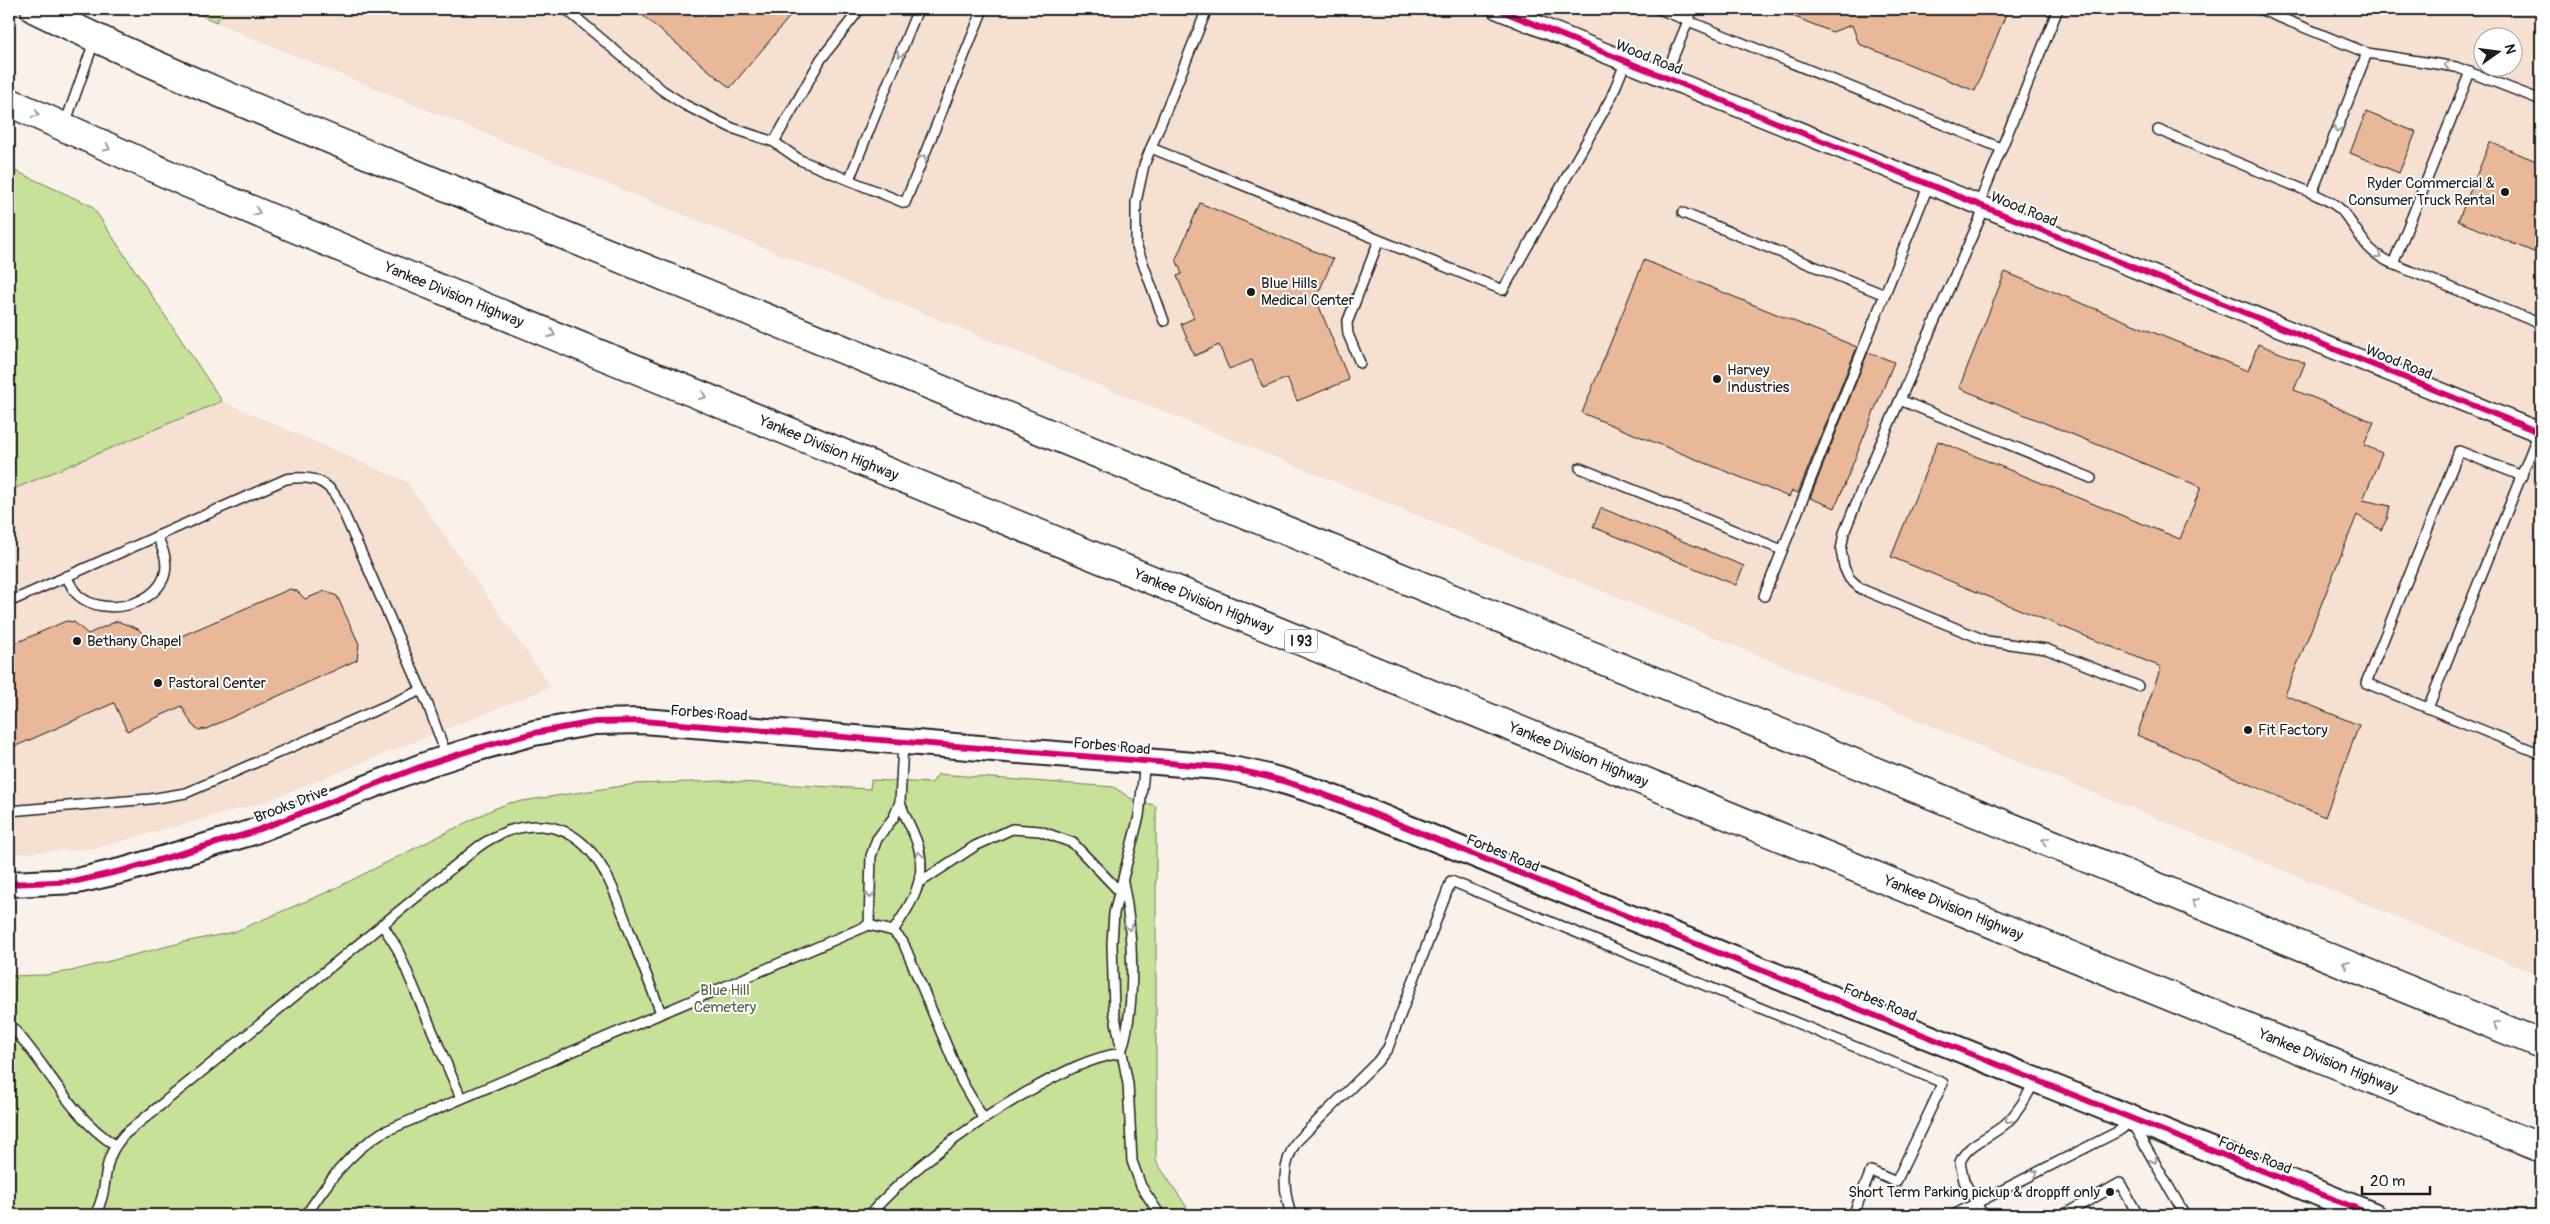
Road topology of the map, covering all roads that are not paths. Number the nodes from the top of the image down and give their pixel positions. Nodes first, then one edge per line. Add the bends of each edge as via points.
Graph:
1 (36, 9) edge
2 (566, 9) edge
3 (860, 9) edge
4 (918, 9) edge
5 (983, 9) edge
6 (1207, 9) edge
7 (1497, 9) edge
8 (1660, 9) edge
9 (1693, 9) edge
10 (2058, 9) edge
11 (2259, 9) edge
12 (1688, 20) junction
13 (95, 38) junction
14 (2368, 53) junction
15 (1626, 61) junction
16 (2470, 72) junction
17 (1665, 77) junction
18 (2541, 100) edge
19 (9, 102) edge
20 (64, 126) junction
21 (2158, 130) dead end
22 (774, 142) junction
23 (1151, 148) junction
24 (2002, 148) junction
25 (849, 180) junction
26 (1930, 184) junction
27 (2312, 193) junction
28 (1982, 206) junction
29 (1683, 213) dead end
30 (1379, 240) junction
31 (2393, 264) junction
32 (1885, 295) junction
33 (1164, 321) dead end
34 (2541, 324) edge
35 (1360, 363) dead end
36 (1900, 400) junction
37 (2540, 432) edge
38 (1580, 468) dead end
39 (2522, 476) junction
40 (2091, 478) dead end
41 (157, 536) junction
42 (1782, 550) junction
43 (66, 576) junction
44 (1764, 596) dead end
45 (9, 602) edge
46 (2138, 686) dead end
47 (422, 690) junction
48 (2428, 708) junction
49 (576, 725) joint
50 (904, 741) junction
51 (2541, 754) edge
52 (447, 757) junction
53 (1145, 761) junction
54 (900, 802) junction
55 (9, 811) edge
56 (1122, 879) junction
57 (919, 883) junction
58 (9, 884) edge
59 (1119, 891) junction
60 (382, 924) junction
61 (869, 925) junction
62 (893, 931) junction
63 (661, 1012) junction
64 (9, 1024) edge
65 (2541, 1044) edge
66 (1121, 1052) junction
67 (2035, 1080) junction
68 (461, 1098) junction
69 (983, 1118) junction
70 (2129, 1118) junction
71 (115, 1144) junction
72 (2541, 1148) edge
73 (1976, 1203) junction
74 (95, 1215) edge
75 (306, 1215) edge
76 (869, 1215) edge
77 (1160, 1215) edge
78 (1291, 1215) edge
79 (1853, 1215) edge
80 (1953, 1215) edge
81 (1983, 1215) edge
82 (2063, 1215) edge
83 (2138, 1215) edge
84 (2185, 1215) edge
85 (2373, 1215) edge

1 - 13 highway
2 - 22 lane via 673,98 732,128
3 - 22 lane via 821,59
4 -> 25 lane
25 -> 5 lane via 905,203
6 - 23 lane
7 - 15 street, Wood Road
8 - 12 lane
9 - 12 lane
10 - 24 lane
11 - 14 lane
12 - 17 lane
12 - 24 lane
13 - 20 lane
65 -> 13 highway via 513,214
16 -> 14 lane via 2442,64
14 -> 27 lane
15 - 17 street, Wood Road
15 - 30 lane via 1610,98 1503,290
16 - 18 lane
16 - 31 lane
17 - 26 street, Wood Road
19 -> 20 highway, Yankee Division Highway / I 93
20 -> 72 highway, Yankee Division Highway / I 93 via 388,267
21 - 27 lane
22 - 25 lane via 800,160
23 - 30 lane
23 - 33 lane via 1138,188 1135,229 1143,269
24 - 28 lane
26 - 28 street, Wood Road
26 - 32 lane
27 -> 31 lane via 2342,210 2364,244
28 - 36 lane
28 - 37 street, Wood Road
29 - 32 lane
30 - 35 lane via 1347,323
31 - 34 lane
32 - 42 lane
36 - 40 lane
36 - 46 lane via 1843,539 1842,562 1849,578 1861,590 1987,641 2046,649
37 - 39 lane
38 - 42 lane
39 - 48 lane
39 - 48 lane via 2459,451 2451,469 2366,683
41 - 43 lane
41 - 43 lane via 165,557 164,576 152,592 134,603 113,607 92,603 79,596
41 - 47 lane via 286,479 312,478 328,485 338,500
42 - 44 lane
43 - 45 lane
47 - 52 lane
47 - 55 lane via 186,793
48 - 51 lane
49 - 50 street, Forbes Road via 643,721
49 - 52 street, Brooks Drive
50 - 53 street, Forbes Road
50 - 54 lane
52 - 58 street, Brooks Drive via 276,824 134,868 77,881
53 - 56 lane via 1139,816
53 - 67 street, Forbes Road via 1249,771 1317,791 1822,991
57 -> 54 lane via 919,849
54 -> 61 lane via 874,847 870,867
56 - 59 lane
56 -> 66 lane via 1130,926 1130,1012
57 - 59 lane via 975,846 1012,829 1040,831 1073,844
57 - 62 lane via 910,905
59 - 66 lane via 1112,943 1114,1011
60 - 63 lane via 497,834 528,826 563,830 583,844 608,876
60 - 68 lane via 397,948
60 - 71 lane
61 - 62 lane
61 - 63 lane
62 - 69 lane via 907,949 962,1082
63 - 68 lane
64 - 71 lane via 79,1115 96,1132
66 - 69 lane via 1072,1067
66 - 77 lane via 1128,1090 1132,1161 1141,1186
67 - 70 street, Forbes Road
67 -> 73 lane via 2011,1118 1963,1155 1961,1172
68 - 75 lane via 393,1127 357,1149 331,1178
69 - 76 lane via 948,1142
73 -> 70 lane via 2117,1132
70 -> 84 lane
70 - 85 street, Forbes Road
71 - 74 lane
73 - 80 lane
73 - 81 lane
78 - 79 lane via 1284,1182 1289,1156 1298,1141 1388,1048 1450,881 1943,1083 1896,1182 1870,1171
82 - 83 lane via 2120,1183

